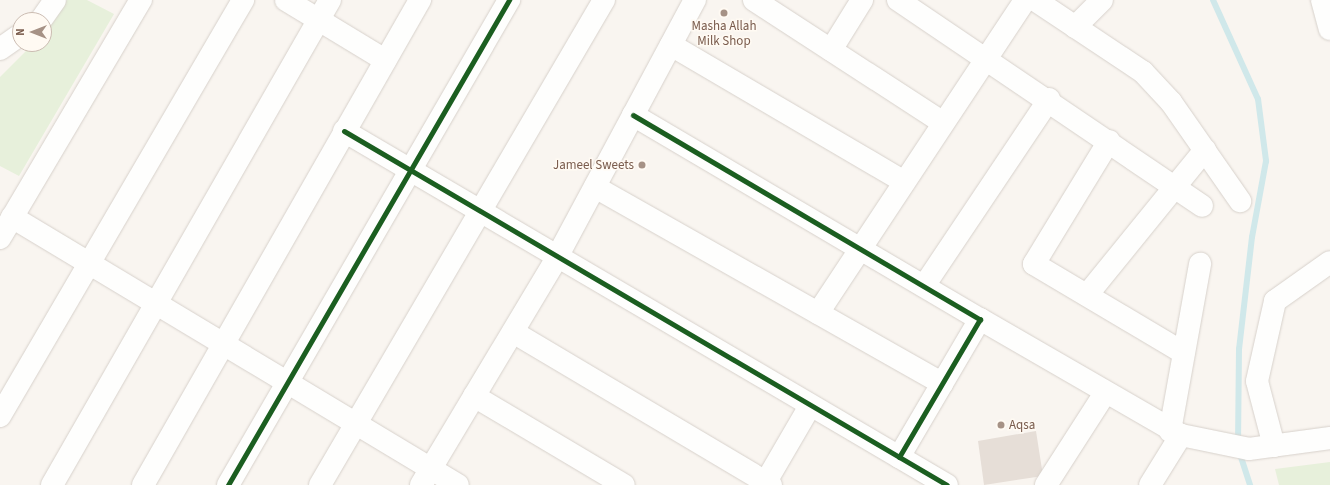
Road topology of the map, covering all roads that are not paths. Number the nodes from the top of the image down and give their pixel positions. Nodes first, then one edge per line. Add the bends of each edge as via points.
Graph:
1 (55, 0) edge
2 (141, 0) edge
3 (243, 0) edge
4 (286, 0) edge
5 (330, 0) edge
6 (420, 0) edge
7 (509, 0) edge
8 (604, 0) edge
9 (695, 0) edge
10 (862, 0) edge
11 (898, 0) edge
12 (1025, 0) edge
13 (1035, 0) edge
14 (1102, 0) edge
15 (1322, 0) edge
16 (766, 3) edge
17 (47, 12) edge
18 (318, 20) junction
19 (1075, 27) junction
20 (1330, 29) edge
21 (12, 41) edge
22 (671, 45) junction
23 (0, 49) edge
24 (831, 50) junction
25 (986, 56) junction
26 (385, 60) junction
27 (1048, 99) junction
28 (633, 115) junction
29 (942, 122) junction
30 (344, 131) junction
31 (1109, 141) junction
32 (1205, 150) junction
33 (409, 170) junction
34 (903, 181) junction
35 (1173, 186) junction
36 (595, 187) junction
37 (1240, 201) dead end
38 (1202, 206) dead end
39 (480, 213) junction
40 (12, 217) junction
41 (0, 238) edge
42 (858, 248) junction
43 (556, 259) junction
44 (1330, 262) edge
45 (87, 263) junction
46 (1200, 264) dead end
47 (924, 286) junction
48 (1086, 295) junction
49 (155, 303) junction
50 (818, 314) junction
51 (980, 319) junction
52 (513, 332) junction
53 (222, 344) junction
54 (1184, 353) junction
55 (285, 382) junction
56 (942, 383) junction
57 (1105, 393) junction
58 (474, 396) junction
59 (810, 406) junction
60 (0, 416) edge
61 (356, 424) junction
62 (1175, 433) junction
63 (1330, 438) edge
64 (1274, 446) junction
65 (899, 457) junction
66 (426, 477) edge
67 (767, 484) edge
68 (52, 485) edge
69 (143, 485) edge
70 (228, 485) edge
71 (320, 485) edge
72 (458, 485) edge
73 (624, 485) edge
74 (947, 485) edge
75 (1046, 485) edge
76 (1150, 485) edge

1 - 17 street
2 - 40 street
3 - 45 street
4 - 18 street
5 - 18 street
6 - 26 street
7 - 33 street
8 - 39 street
9 - 22 street
10 - 24 street
11 - 25 street
12 - 25 street
13 - 19 street
14 - 19 street
15 - 20 street
16 - 24 street
18 - 26 street
18 - 49 street
19 - 32 street via 1143,72 1171,102
21 - 23 street
22 - 28 street
22 - 34 street
24 - 29 street
25 - 27 street
25 - 29 street
26 - 30 street
27 - 31 street
27 - 47 street
28 - 36 street
28 - 42 street
29 - 34 street
30 - 33 street
30 - 53 street
31 - 35 street
31 - 48 street via 1034,264
32 - 35 street
32 - 37 street
33 - 39 street
33 - 55 street
34 - 42 street
35 - 38 street
35 - 48 street
36 - 43 street
36 - 50 street
39 - 43 street
39 - 61 street
40 - 41 street
40 - 45 street
42 - 47 street
42 - 50 street
43 - 52 street
43 - 59 street
44 - 64 street via 1275,301 1257,381
45 - 49 street
45 - 60 street
46 - 54 street
47 - 51 street
48 - 54 street
49 - 53 street
49 - 68 street
50 - 56 street
51 - 56 street
51 - 57 street
52 - 58 street
52 - 67 street
53 - 55 street
53 - 69 street
54 - 62 street
55 - 61 street
55 - 70 street
56 - 65 street
57 - 62 street
57 - 75 street
58 - 66 street
58 - 73 street
59 - 65 street
59 - 67 street
61 - 66 street
61 - 71 street
62 - 64 street via 1223,446 1250,449
62 - 76 street
63 - 64 street
65 - 74 street
66 - 72 street

